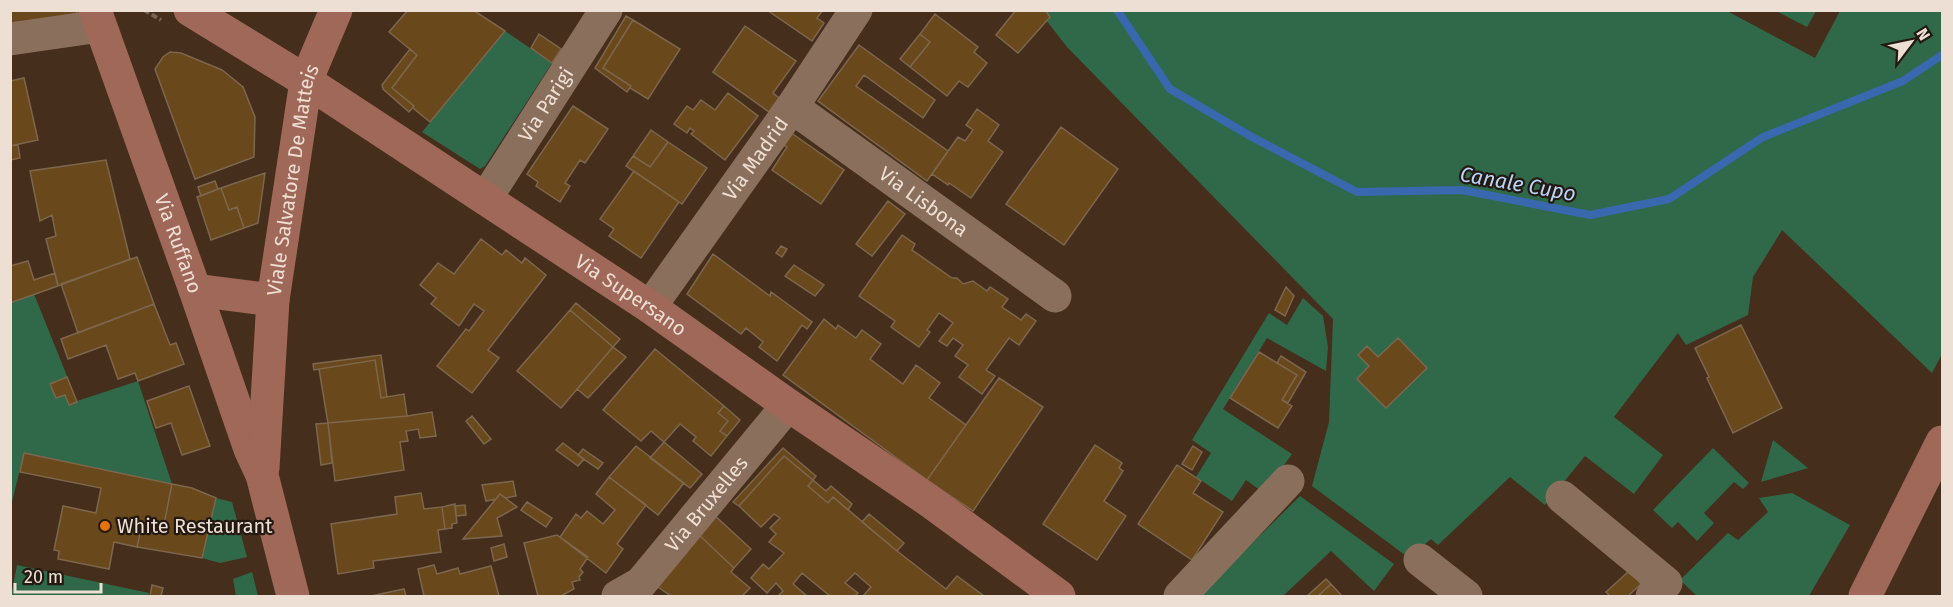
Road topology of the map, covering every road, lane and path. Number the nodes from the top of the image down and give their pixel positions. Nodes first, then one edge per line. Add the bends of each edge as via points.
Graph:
1 (144, 10) edge
2 (336, 10) edge
3 (606, 10) edge
4 (856, 10) edge
5 (177, 16) edge
6 (97, 18) edge
7 (10, 39) edge
8 (306, 81) junction
9 (792, 108) junction
10 (486, 198) junction
11 (195, 290) junction
12 (1055, 296) dead end
13 (273, 300) junction
14 (650, 307) junction
15 (269, 355) joint
16 (788, 405) junction
17 (1942, 442) edge
18 (262, 475) junction
19 (1288, 482) dead end
20 (1562, 497) dead end
21 (1420, 560) dead end
22 (1659, 590) edge
23 (640, 592) edge
24 (293, 597) edge
25 (1059, 597) edge
26 (1180, 597) edge
27 (1466, 597) edge
28 (1865, 597) edge

1 - 5 path
2 - 8 street, Viale Salvatore De Matteis
3 - 10 street, Via Parigi
4 - 9 street, Via Madrid
5 - 8 street, Via Supersano
6 - 7 street
6 - 11 street, Via Ruffano
8 - 10 street, Via Supersano
8 - 13 street, Viale Salvatore De Matteis
9 - 12 street, Via Lisbona
9 - 14 street, Via Madrid
10 - 14 street, Via Supersano
11 - 13 street
11 - 18 street, Via Ruffano
13 - 15 street, Viale Salvatore De Matteis
14 - 16 street, Via Supersano
15 - 18 street, Via Ruffano
16 - 23 street, Via Bruxelles
16 - 25 street, Via Supersano via 928,500
17 - 28 street
18 - 24 street, Via Ruffano
19 - 26 street
20 - 22 street
21 - 27 street

